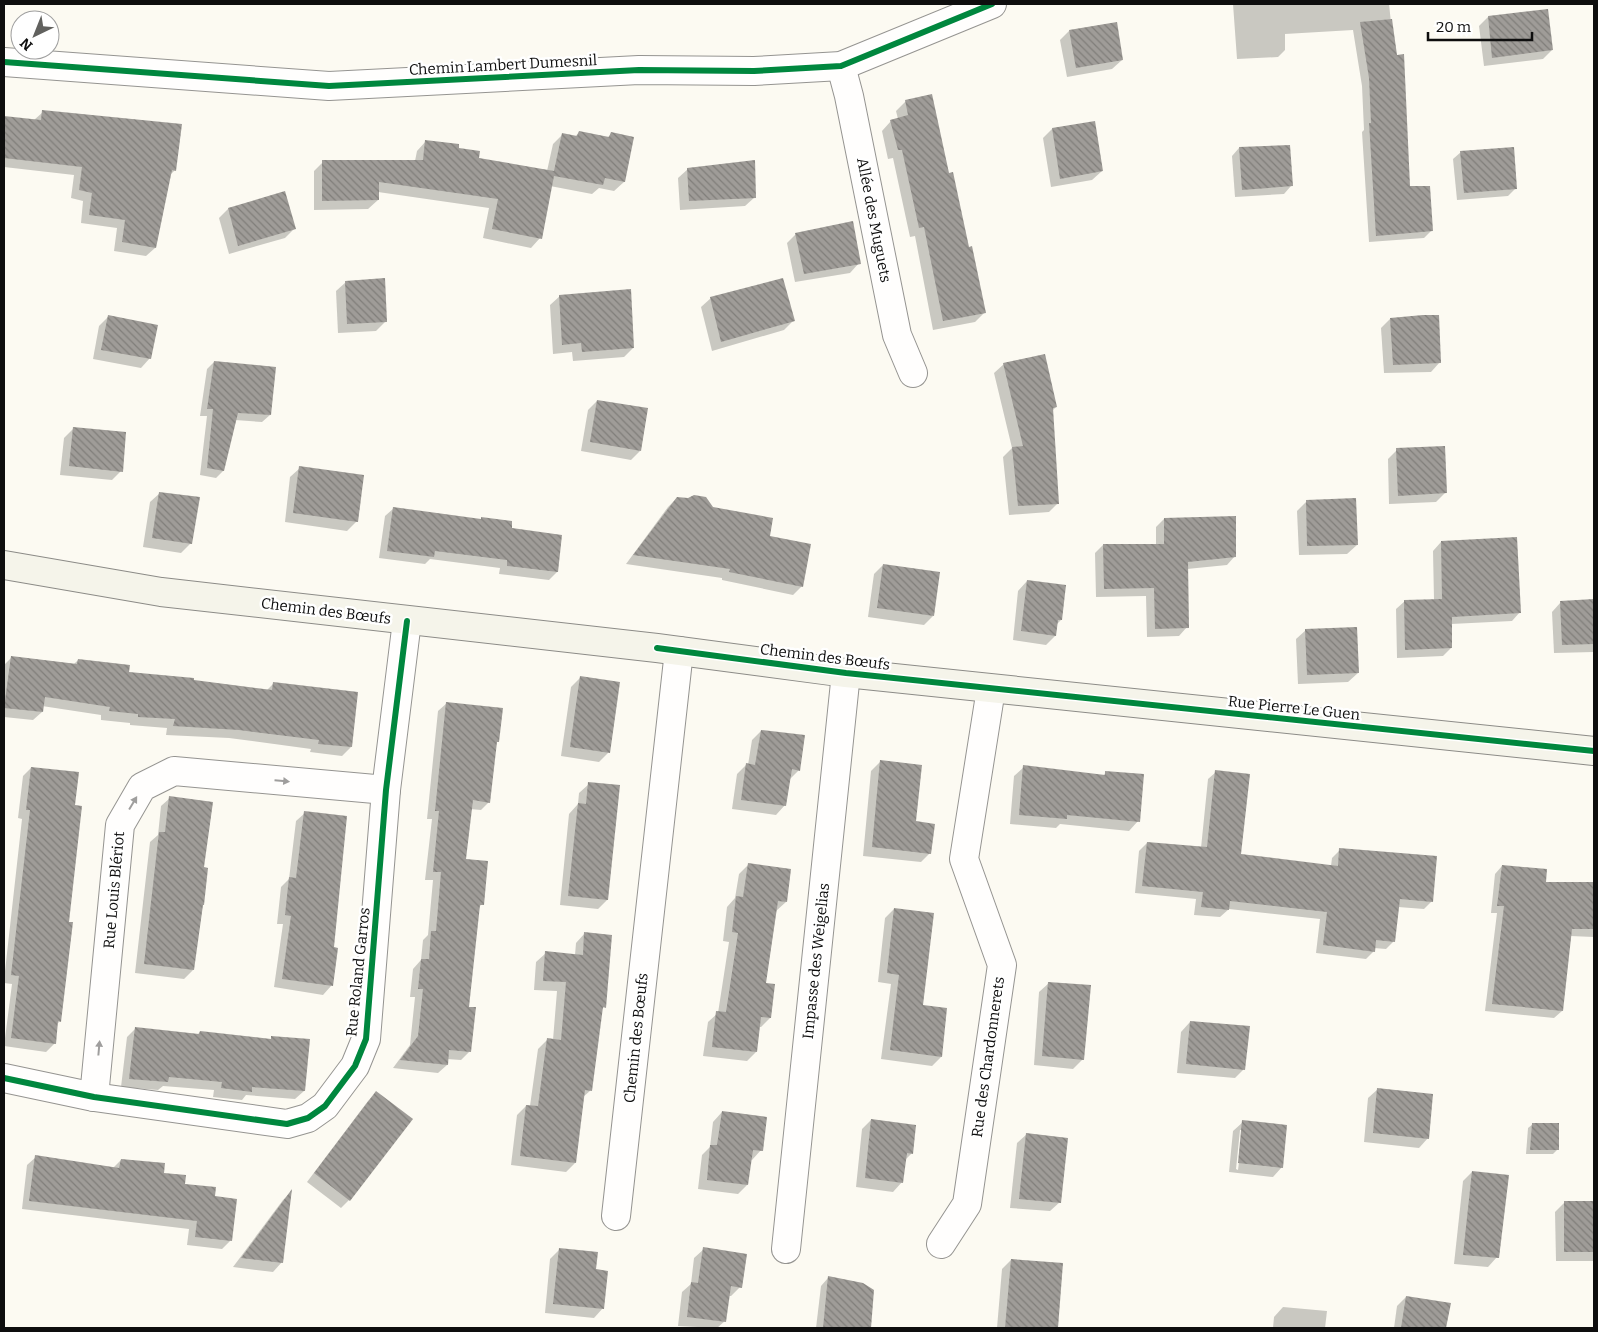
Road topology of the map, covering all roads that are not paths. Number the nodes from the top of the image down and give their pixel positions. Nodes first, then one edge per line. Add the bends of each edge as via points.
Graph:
1 (992, 4) edge
2 (4, 62) edge
3 (841, 66) junction
4 (913, 373) dead end
5 (4, 565) edge
6 (407, 621) junction
7 (679, 651) junction
8 (846, 673) junction
9 (991, 689) junction
10 (1594, 751) edge
11 (386, 790) junction
12 (4, 1078) edge
13 (94, 1097) junction
14 (616, 1216) dead end
15 (940, 1244) dead end
16 (786, 1249) dead end

1 - 3 street, Chemin Lambert Dumesnil
2 - 3 street, Chemin Lambert Dumesnil via 329,86 639,70 754,71
3 - 4 street, Allée des Muguets via 897,335
5 - 6 street, Chemin des Bœufs via 161,592
6 - 7 street, Chemin des Bœufs
6 - 11 street, Rue Roland Garros
7 - 8 street, Chemin des Bœufs
7 - 14 street, Chemin des Bœufs
8 - 9 street, Chemin des Bœufs
8 - 16 street, Impasse des Weigelias
9 - 10 street, Rue Pierre Le Guen
9 - 15 street, Rue des Chardonnerets via 964,859 1002,965 967,1204
13 -> 11 street, Rue Louis Blériot via 120,825 142,787 174,771
11 - 13 street, Rue Roland Garros via 366,1039 355,1066 325,1106 308,1118 287,1124
12 - 13 street, Rue Roland Garros

